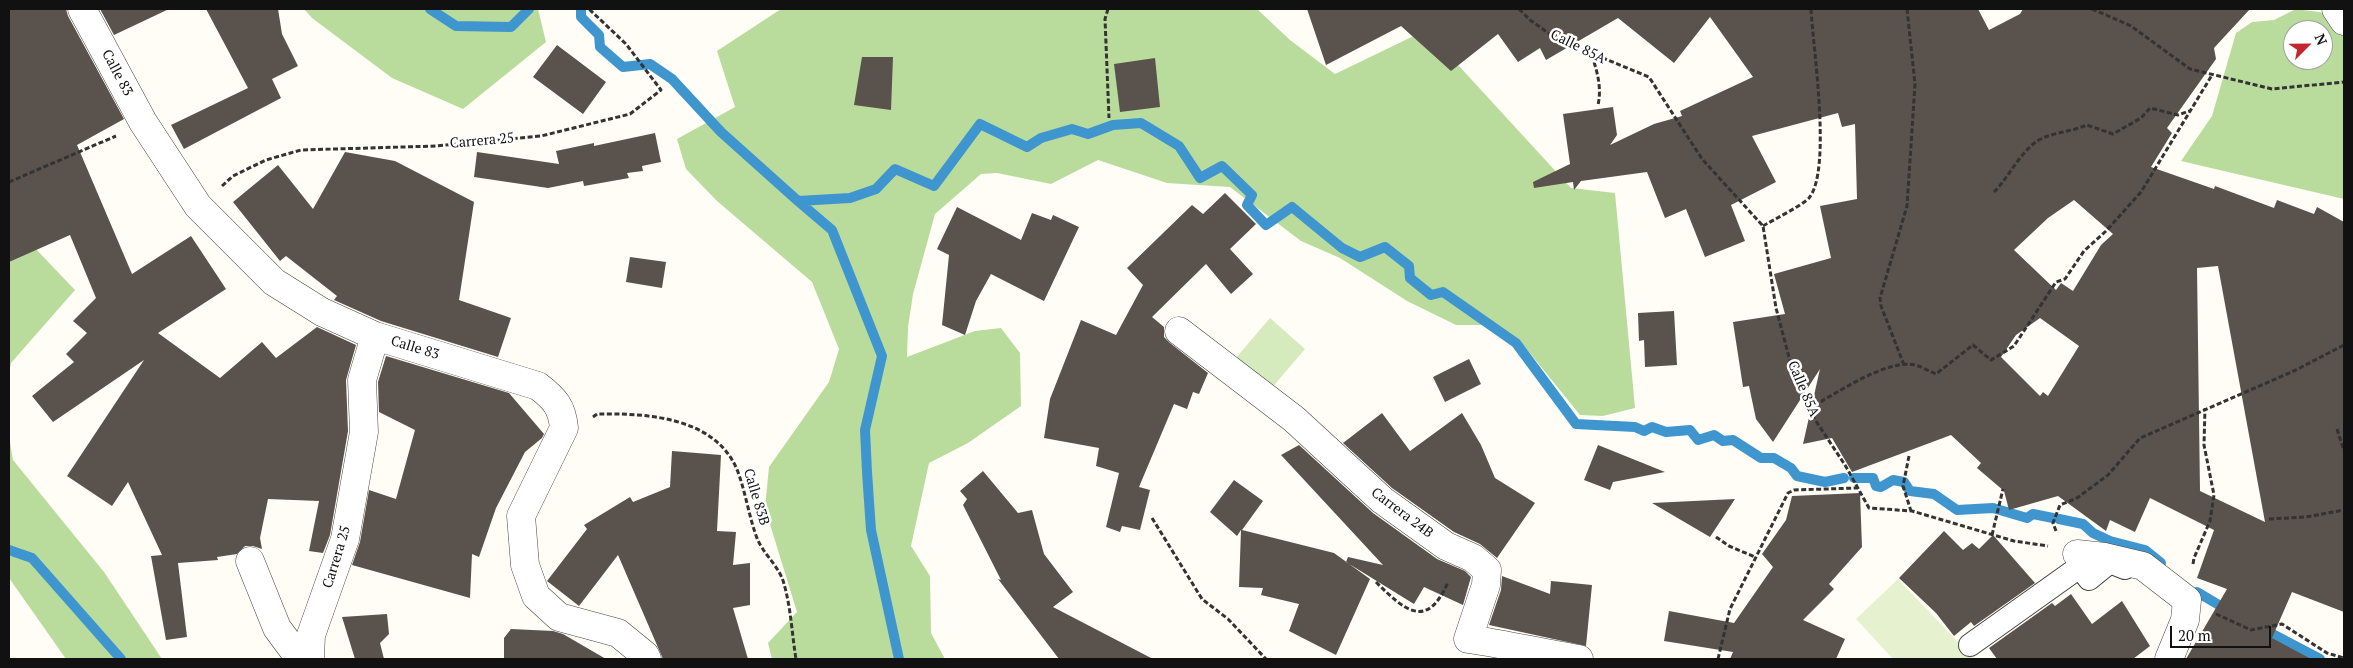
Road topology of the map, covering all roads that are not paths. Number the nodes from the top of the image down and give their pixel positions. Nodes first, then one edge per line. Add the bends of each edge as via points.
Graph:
1 (82, 9) edge
2 (2336, 9) edge
3 (2344, 21) edge
4 (1179, 331) dead end
5 (375, 336) junction
6 (2084, 559) junction
7 (250, 561) dead end
8 (1970, 646) dead end
9 (300, 659) edge
10 (310, 659) edge
11 (647, 659) edge
12 (1579, 659) edge
13 (2159, 659) edge
14 (2169, 659) edge

1 - 5 street, Calle 83 via 143,122 198,206 274,282 322,312
2 - 3 street
4 - 12 street, Carrera 24B via 1294,419 1382,500 1446,546 1473,558 1487,570 1486,586 1468,639
5 - 10 street, Carrera 25 via 362,380 364,432 345,539 311,635
5 - 11 street, Calle 83 via 538,386 551,396 563,412 564,428 521,516 525,565 536,596 559,617 618,633
6 - 8 street
6 - 13 street via 2089,579 2110,562 2142,574 2164,588 2176,605 2173,638
6 - 14 street via 2143,566 2187,600 2185,620
7 - 9 street via 277,628

